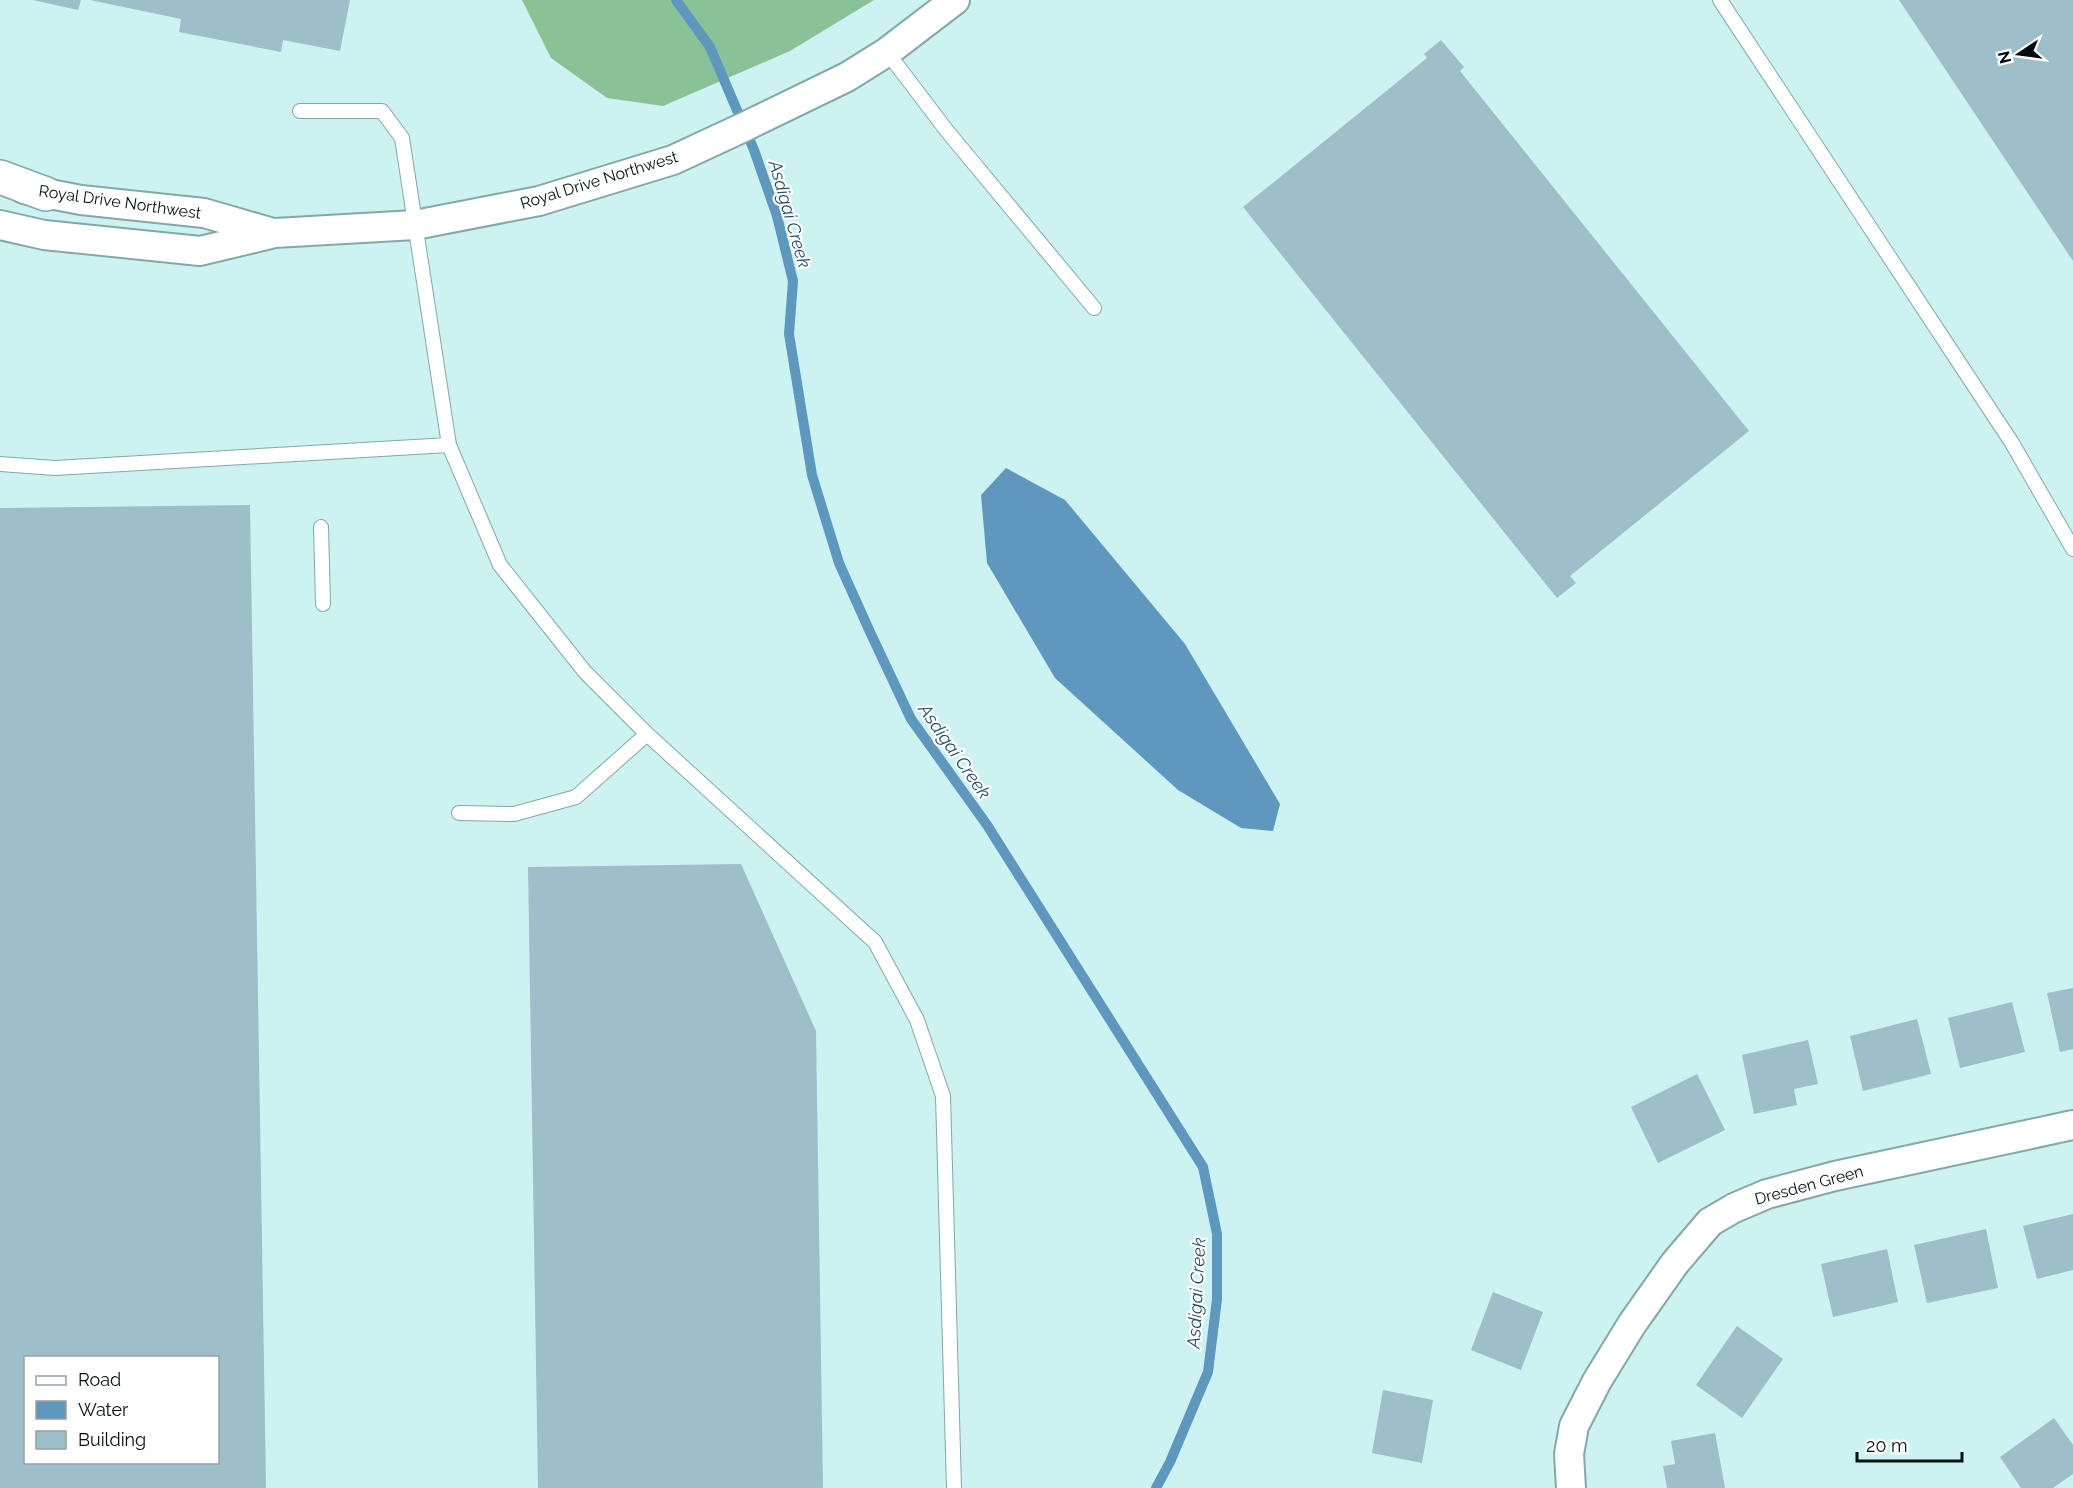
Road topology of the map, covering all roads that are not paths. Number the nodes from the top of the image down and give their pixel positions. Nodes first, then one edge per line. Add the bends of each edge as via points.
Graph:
1 (955, 0) edge
2 (1720, 0) edge
3 (887, 52) junction
4 (300, 111) dead end
5 (0, 177) edge
6 (0, 183) edge
7 (46, 194) junction
8 (0, 225) edge
9 (415, 225) junction
10 (275, 234) junction
11 (1094, 308) dead end
12 (449, 445) junction
13 (0, 464) edge
14 (321, 527) dead end
15 (2073, 549) edge
16 (323, 604) dead end
17 (647, 734) junction
18 (459, 813) dead end
19 (2073, 1125) edge
20 (954, 1488) edge
21 (1571, 1488) edge

1 - 3 street, Royal Drive Northwest
2 - 15 lane via 2012,443
3 - 9 street, Royal Drive Northwest via 846,77 673,160 539,201
3 - 11 lane via 947,131
4 - 9 lane via 382,111 402,138
5 - 7 street
6 - 7 street, Royal Drive Northwest
7 - 10 street, Royal Drive Northwest via 204,213
8 - 10 street, Royal Drive Northwest via 44,235 200,251
9 - 10 street, Royal Drive Northwest
9 - 12 lane
12 - 13 lane via 55,468
12 - 17 lane via 500,565 585,672
14 - 16 lane
17 - 18 lane via 576,797 514,814
17 - 20 lane via 875,942 917,1020 943,1096
19 - 21 street, Dresden Green via 1767,1194 1710,1222 1632,1324 1588,1399 1574,1426 1569,1454

